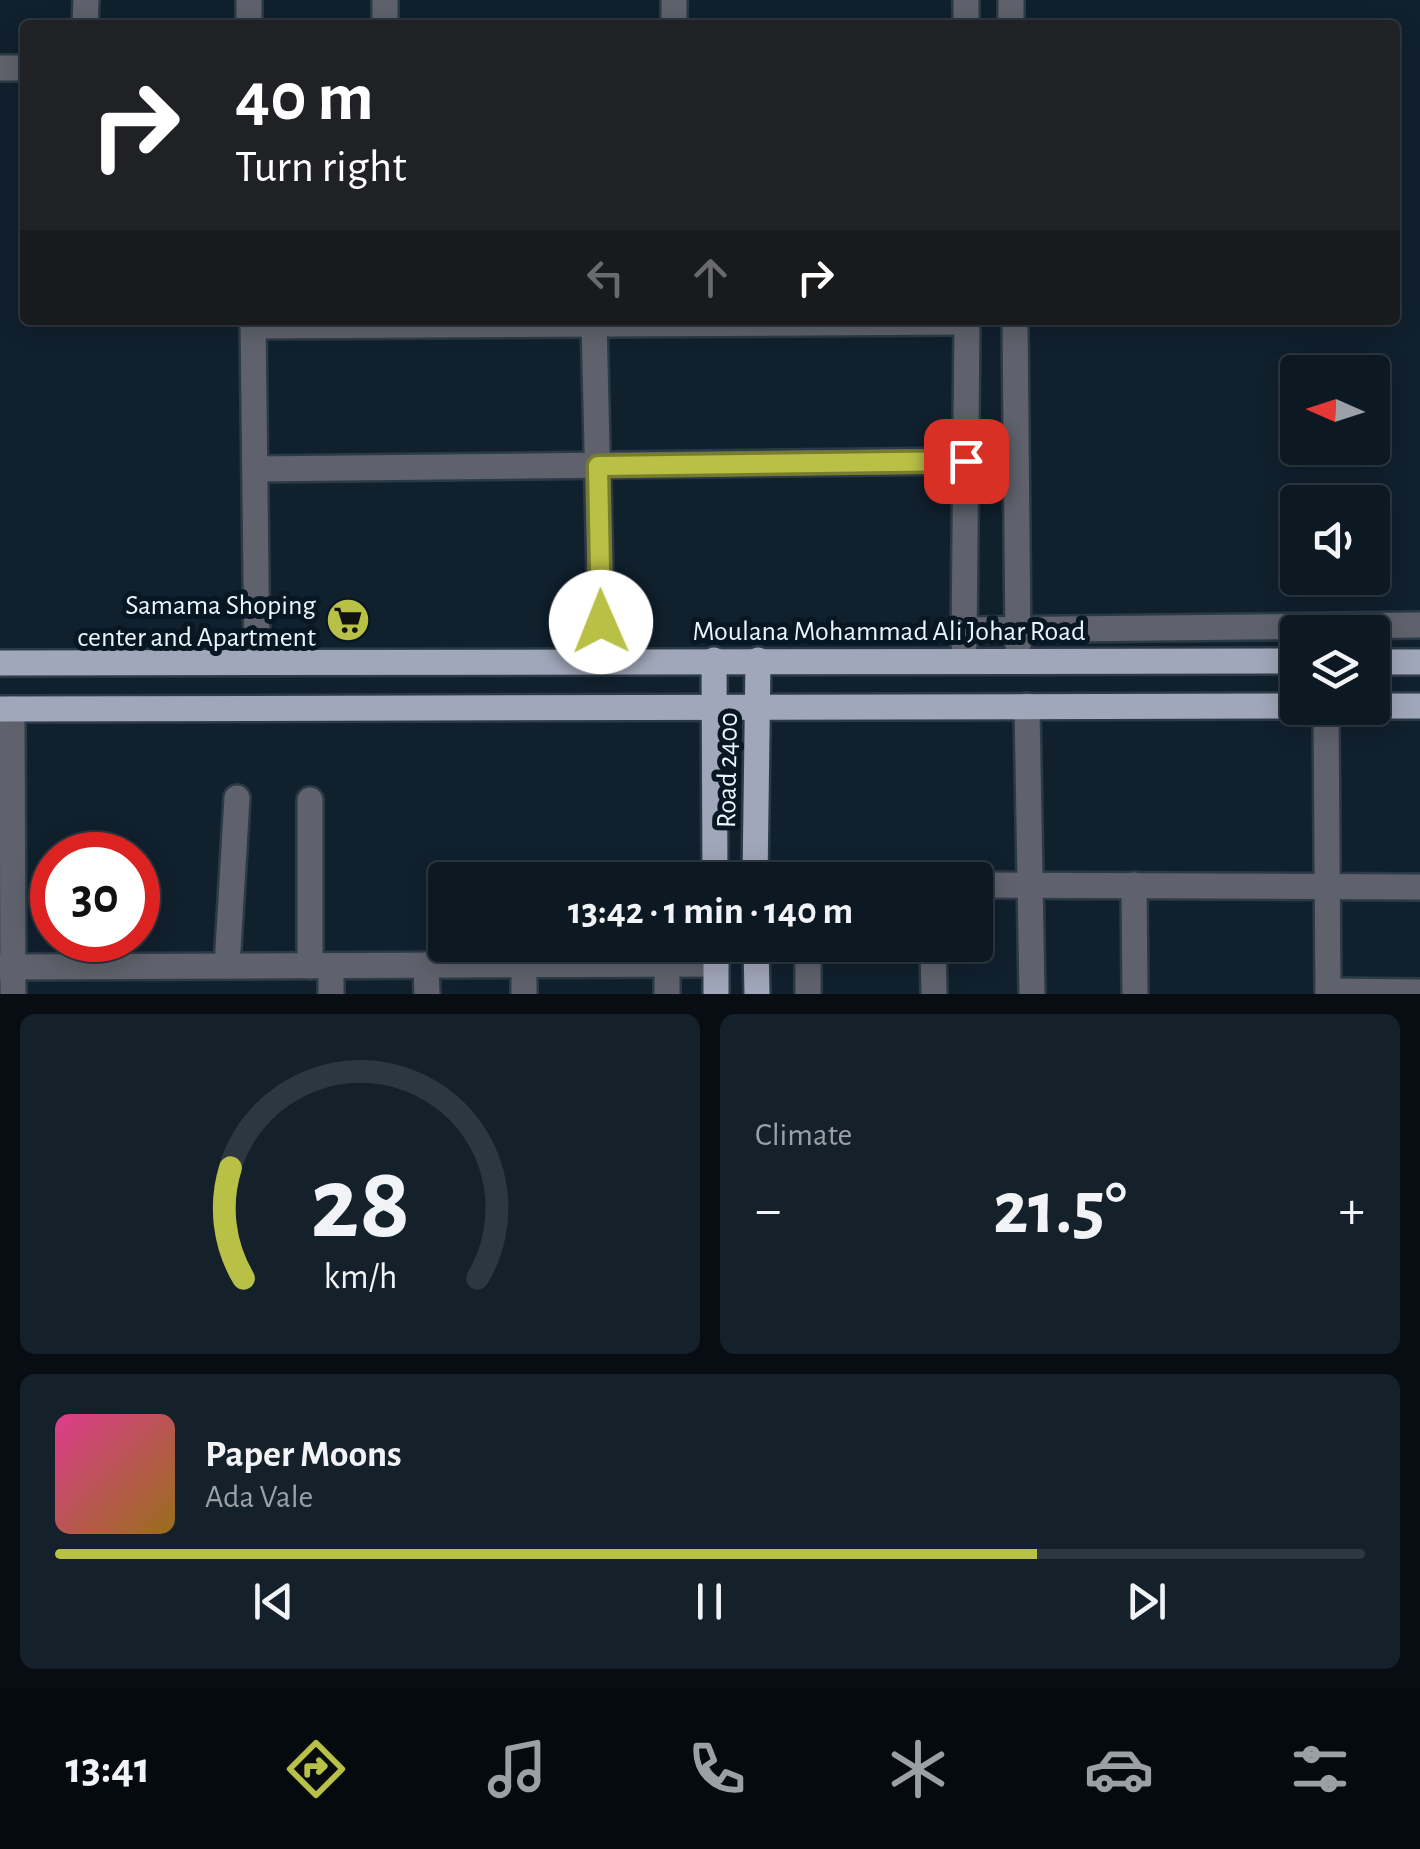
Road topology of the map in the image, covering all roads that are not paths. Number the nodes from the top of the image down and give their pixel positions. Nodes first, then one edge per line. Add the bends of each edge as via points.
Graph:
1 (253, 325) edge
2 (594, 325) edge
3 (966, 325) edge
4 (1014, 325) edge
5 (966, 461) junction
6 (598, 466) junction
7 (255, 470) junction
8 (1420, 625) edge
9 (1018, 629) junction
10 (965, 630) junction
11 (714, 660) junction
12 (758, 660) junction
13 (964, 660) junction
14 (1018, 660) junction
15 (602, 661) junction
16 (1280, 661) edge
17 (257, 662) junction
18 (1390, 662) edge
19 (1420, 662) edge
20 (0, 663) edge
21 (716, 706) junction
22 (756, 706) junction
23 (1027, 706) junction
24 (1280, 706) edge
25 (1390, 706) edge
26 (1420, 706) edge
27 (6, 709) edge
28 (1326, 725) edge
29 (238, 798) dead end
30 (310, 800) dead end
31 (6, 841) edge
32 (715, 862) edge
33 (755, 862) edge
34 (1030, 884) junction
35 (993, 885) edge
36 (1134, 885) junction
37 (1327, 887) junction
38 (1420, 887) edge
39 (678, 962) edge
40 (716, 962) edge
41 (756, 962) edge
42 (808, 962) edge
43 (933, 962) edge
44 (667, 964) junction
45 (426, 965) junction
46 (524, 965) junction
47 (6, 966) edge
48 (227, 966) junction
49 (320, 966) junction
50 (1328, 992) edge
51 (1420, 992) edge
52 (13, 994) edge
53 (331, 994) edge
54 (427, 994) edge
55 (524, 994) edge
56 (667, 994) edge
57 (716, 994) edge
58 (757, 994) edge
59 (808, 994) edge
60 (934, 994) edge
61 (1032, 994) edge
62 (1135, 994) edge

1 - 7 street
2 - 6 street
3 - 5 street
4 - 9 street
5 - 6 street
5 - 10 street
6 - 7 street
6 - 15 street
7 - 17 street
8 - 9 street
9 - 10 street
9 - 14 street
10 - 13 street
11 - 12 main road, Moulana Mohammad Ali Johar Road
11 - 15 main road, Moulana Mohammad Ali Johar Road
11 - 21 main road, Road 2400
12 - 13 main road, Moulana Mohammad Ali Johar Road
12 - 22 main road, Road 2400
13 - 14 main road, Moulana Mohammad Ali Johar Road
14 - 16 main road, Moulana Mohammad Ali Johar Road
15 - 17 main road, Moulana Mohammad Ali Johar Road
17 - 20 main road, Moulana Mohammad Ali Johar Road
18 - 19 main road
21 - 22 main road
21 - 27 main road
21 - 32 main road, Road 2400
22 - 23 main road
22 - 33 main road, Road 2400
23 - 24 main road
23 - 34 street
25 - 26 main road
27 - 31 street
28 - 37 street
29 - 48 street
30 - 49 street
31 - 47 street
34 - 35 street
34 - 36 street
34 - 61 street
36 - 37 street
36 - 62 street
37 - 38 street
37 - 50 street
39 - 44 street
40 - 57 main road
41 - 58 main road
42 - 59 street
43 - 60 street
44 - 46 street
44 - 56 street
45 - 46 street
45 - 49 street
45 - 54 street
46 - 55 street
47 - 48 street
47 - 52 street
48 - 49 street
49 - 53 street
50 - 51 street

